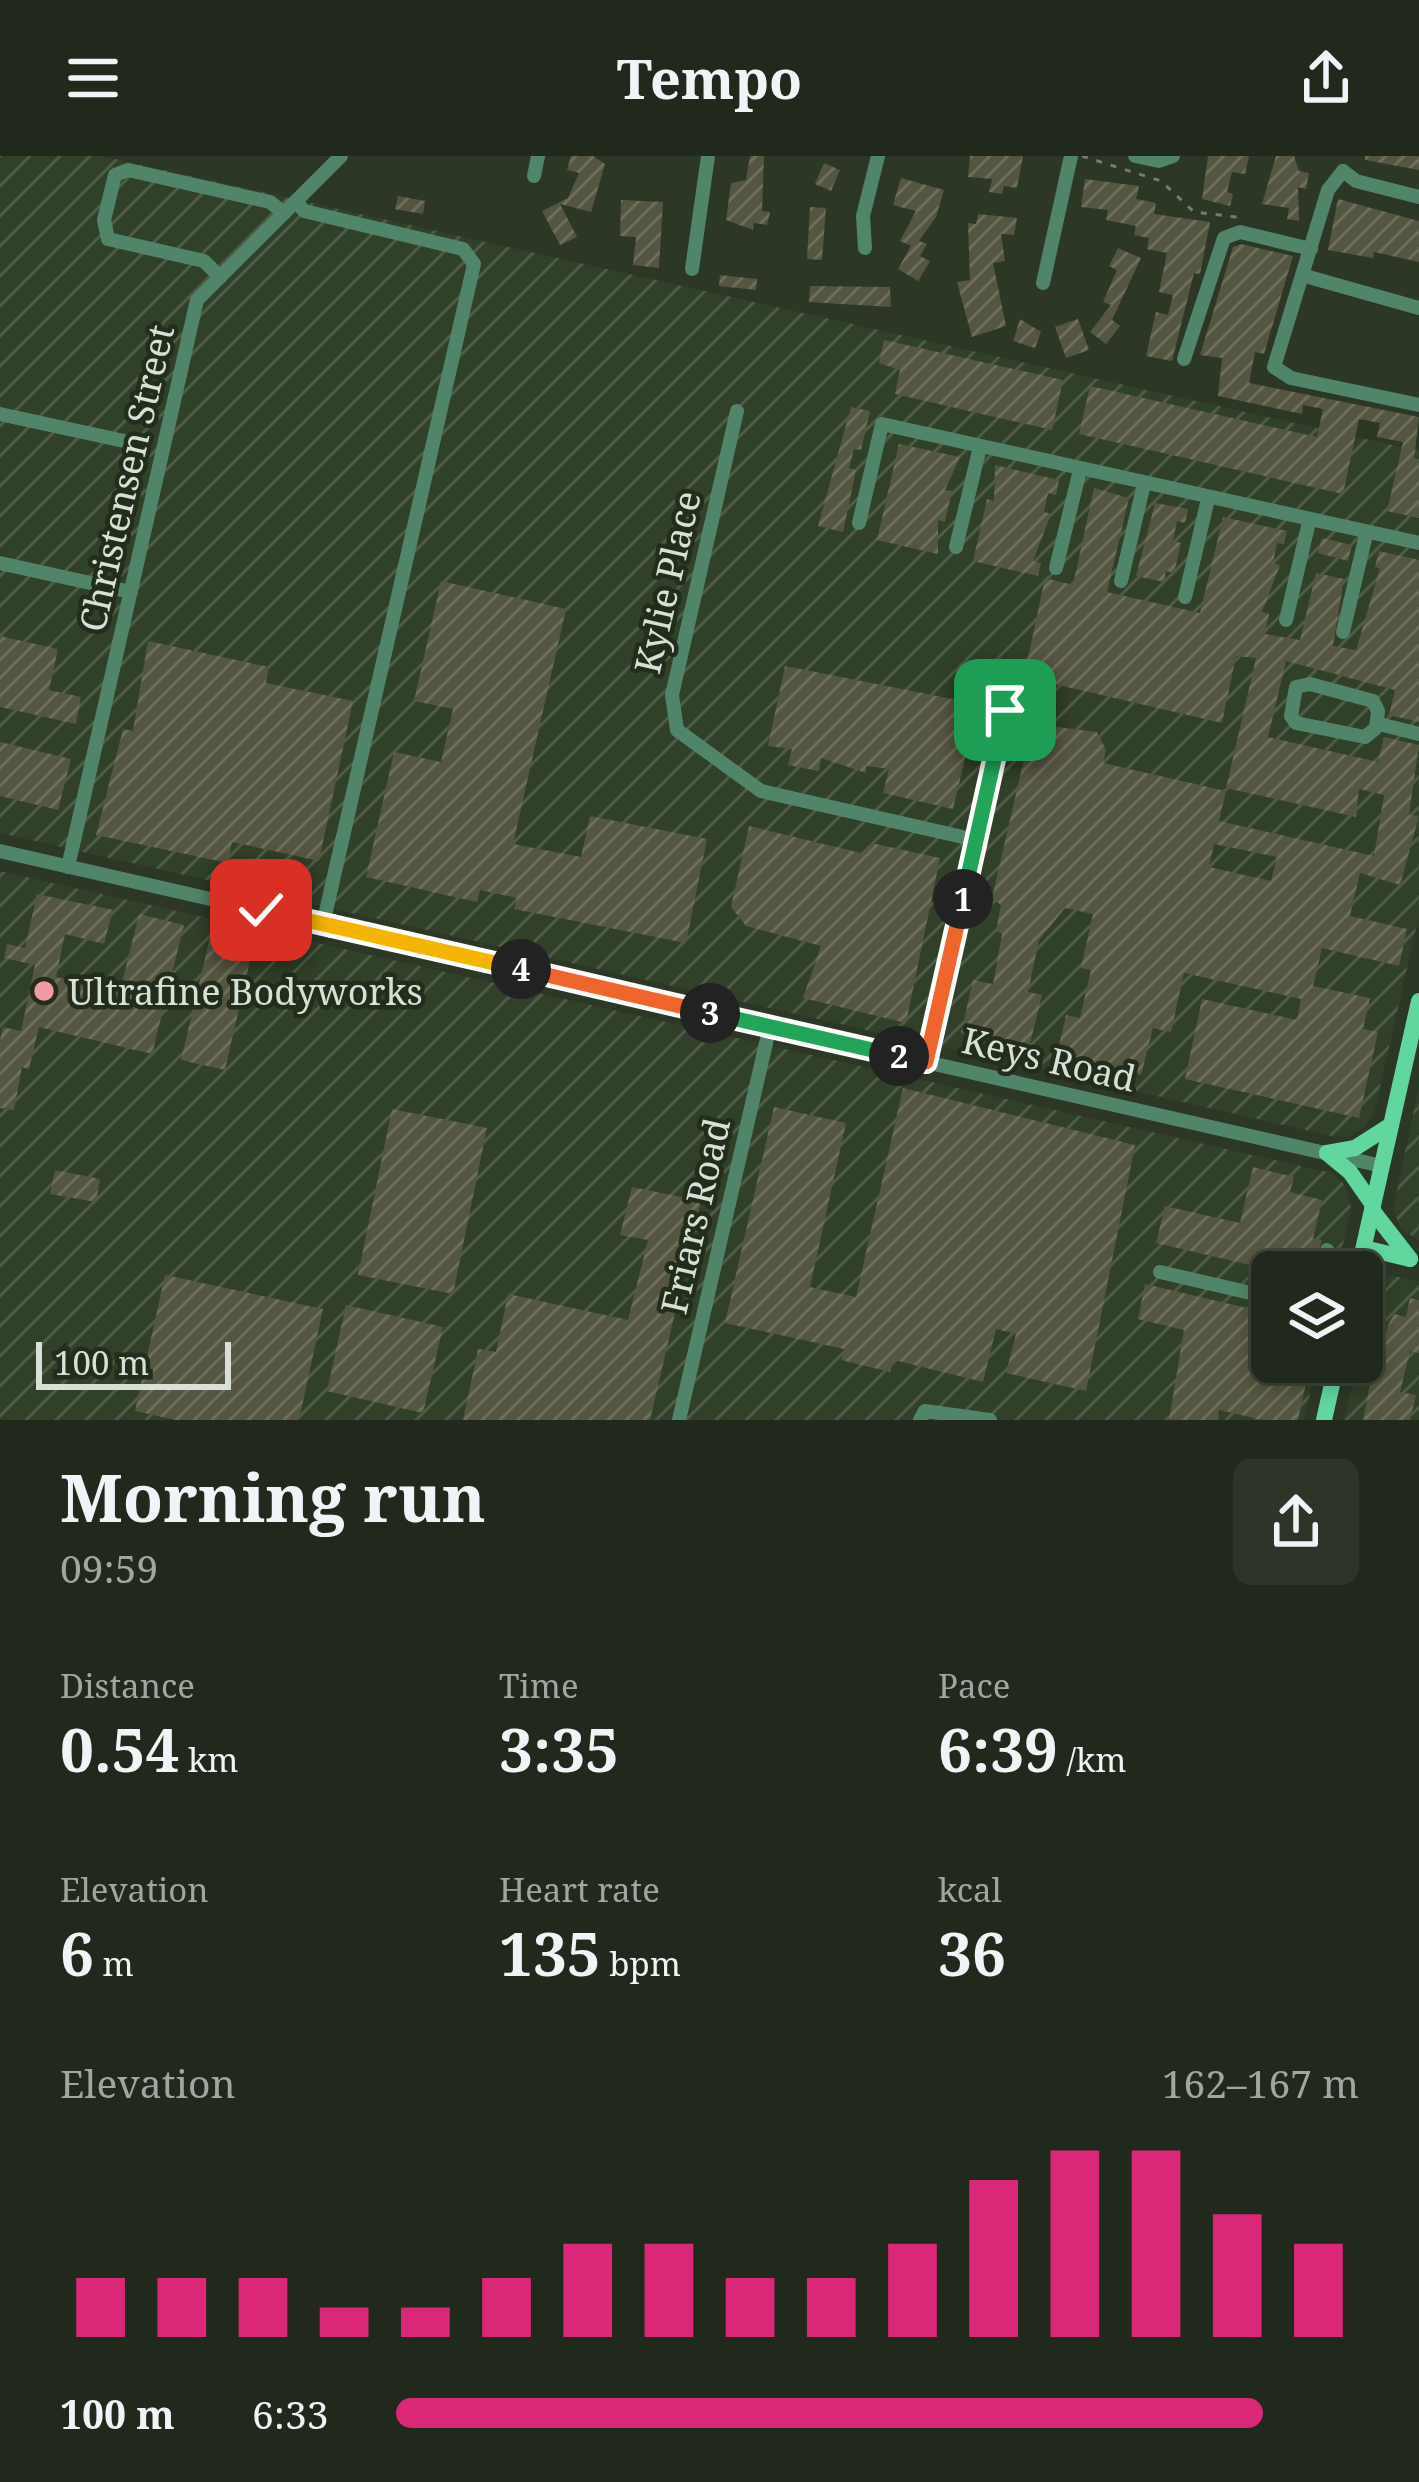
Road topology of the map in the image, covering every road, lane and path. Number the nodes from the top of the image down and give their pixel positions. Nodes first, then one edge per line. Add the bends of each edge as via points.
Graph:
1 (341, 156) edge
2 (538, 156) edge
3 (708, 156) edge
4 (878, 156) edge
5 (1076, 156) edge
6 (1135, 156) edge
7 (1173, 156) edge
8 (1342, 163) edge
9 (534, 176) dead end
10 (1419, 197) edge
11 (290, 207) junction
12 (1249, 220) dead end
13 (866, 248) dead end
14 (1312, 249) junction
15 (692, 269) dead end
16 (1305, 276) junction
17 (220, 277) junction
18 (1042, 284) dead end
19 (1419, 308) edge
20 (1184, 359) dead end
21 (1419, 405) edge
22 (737, 411) dead end
23 (0, 414) edge
24 (139, 443) junction
25 (980, 447) junction
26 (163, 450) junction
27 (1080, 470) junction
28 (157, 478) junction
29 (1144, 484) junction
30 (1208, 499) junction
31 (1309, 522) junction
32 (859, 523) dead end
33 (1366, 535) junction
34 (1419, 543) edge
35 (956, 547) dead end
36 (0, 562) edge
37 (1056, 568) dead end
38 (1120, 580) dead end
39 (131, 592) junction
40 (1185, 597) dead end
41 (1286, 620) dead end
42 (1343, 632) dead end
43 (1005, 710) dead end
44 (1378, 724) junction
45 (1419, 734) edge
46 (976, 840) junction
47 (0, 851) edge
48 (68, 867) junction
49 (323, 924) junction
50 (1419, 1001) edge
51 (770, 1026) junction
52 (926, 1062) junction
53 (1391, 1125) junction
54 (1327, 1154) junction
55 (1382, 1166) junction
56 (1373, 1208) junction
57 (1364, 1248) junction
58 (1363, 1251) edge
59 (1415, 1260) edge
60 (1160, 1272) dead end
61 (1251, 1293) edge
62 (1332, 1383) edge
63 (679, 1420) edge
64 (920, 1420) edge
65 (990, 1420) edge
66 (1324, 1420) edge

1 - 11 street, Christensen Street
2 - 9 street
3 - 15 street
4 - 13 street via 863,216
5 - 12 path via 1161,182 1194,212
5 - 18 street
6 - 7 street
8 - 10 street via 1356,181
8 - 14 street
11 - 17 street, Christensen Street
11 - 17 street via 128,170 116,175 104,220 108,239 204,261
11 - 49 street via 464,249 474,263
14 - 16 street
14 - 20 street via 1240,232 1224,238
16 - 19 street
16 - 21 street via 1276,370
17 - 26 street, Christensen Street via 197,300
22 - 46 street, Kylie Place via 672,695 677,730 760,791
23 - 24 street
24 - 26 street
24 - 28 street via 130,478
25 - 27 street
25 - 32 street via 882,424
25 - 35 street
26 - 28 street, Christensen Street
27 - 29 street
27 - 37 street
28 - 39 street, Christensen Street
29 - 30 street
29 - 38 street
30 - 31 street
30 - 40 street
31 - 33 street
31 - 41 street
33 - 34 street
33 - 42 street
36 - 39 street
39 - 48 street, Christensen Street
43 - 46 street
44 - 44 street via 1365,737 1297,723 1296,687 1364,695
44 - 45 street
46 - 52 street
47 - 48 street, Keys Road
48 - 49 street, Keys Road
49 - 51 street, Keys Road
50 - 53 main road
51 - 52 street, Keys Road
51 - 63 street, Friars Road
52 - 54 street, Keys Road
53 - 54 main road via 1355,1148
53 - 55 main road
54 - 55 street, Keys Road
54 - 56 main road via 1351,1172
55 - 56 main road
56 - 57 main road
56 - 59 main road
57 - 58 main road
57 - 59 main road
60 - 61 street
62 - 66 main road
64 - 65 street via 936,1408

